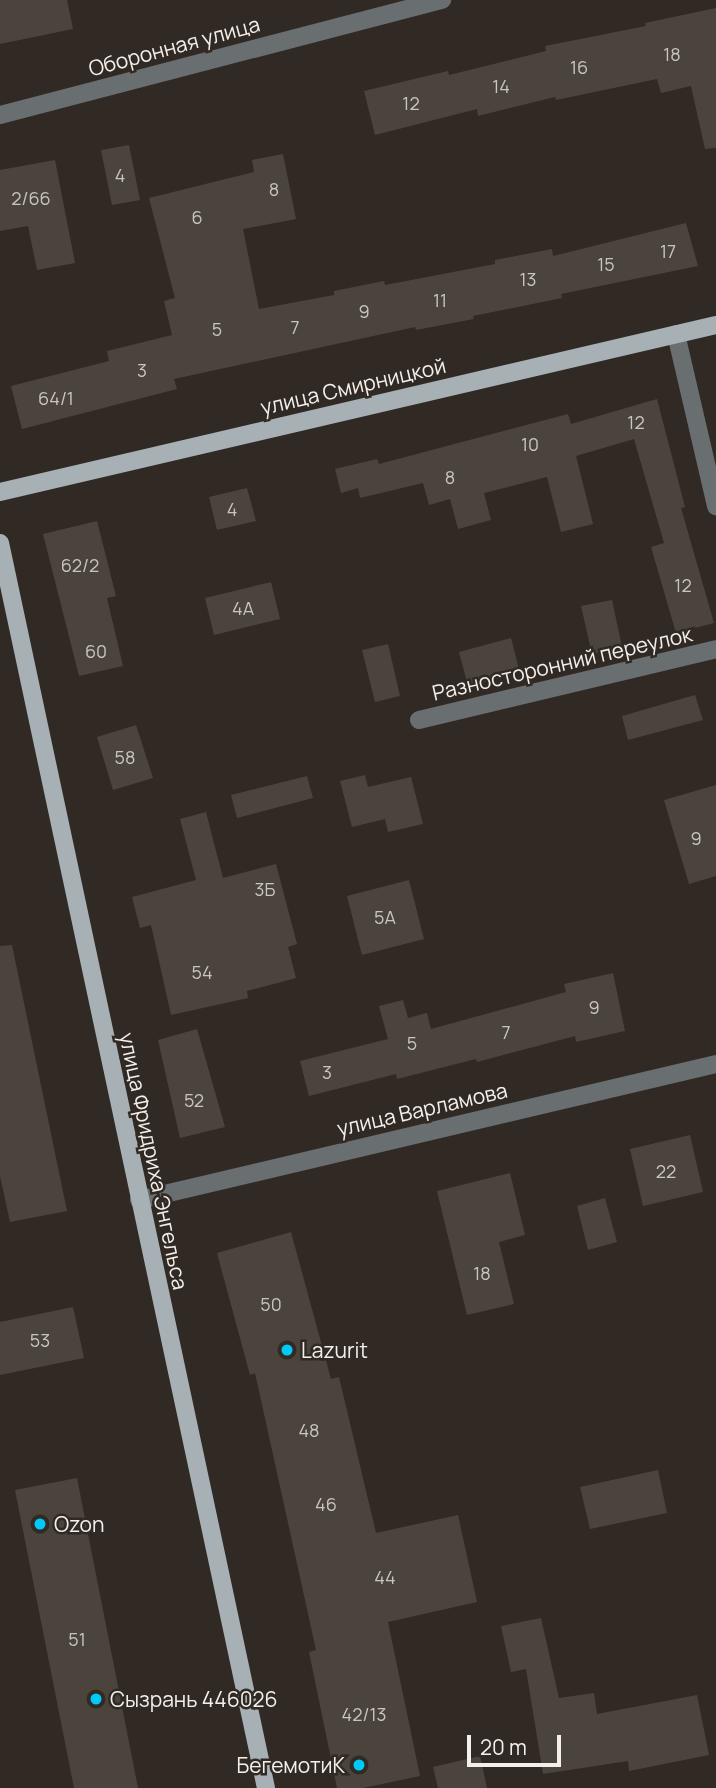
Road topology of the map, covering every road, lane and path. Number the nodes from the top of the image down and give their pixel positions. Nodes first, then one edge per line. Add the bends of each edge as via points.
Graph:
1 (442, 0) edge
2 (0, 115) edge
3 (716, 325) edge
4 (676, 334) junction
5 (0, 492) edge
6 (716, 506) edge
7 (0, 543) edge
8 (716, 649) edge
9 (419, 720) dead end
10 (716, 1064) edge
11 (139, 1199) junction
12 (265, 1788) edge

1 - 2 street, Оборонная улица
3 - 4 main road, улица Смирницкой
4 - 5 main road, улица Смирницкой
4 - 6 street
7 - 11 main road, улица Фридриха Энгельса
8 - 9 street, Разносторонний переулок
10 - 11 street, улица Варламова
11 - 12 main road, улица Фридриха Энгельса

